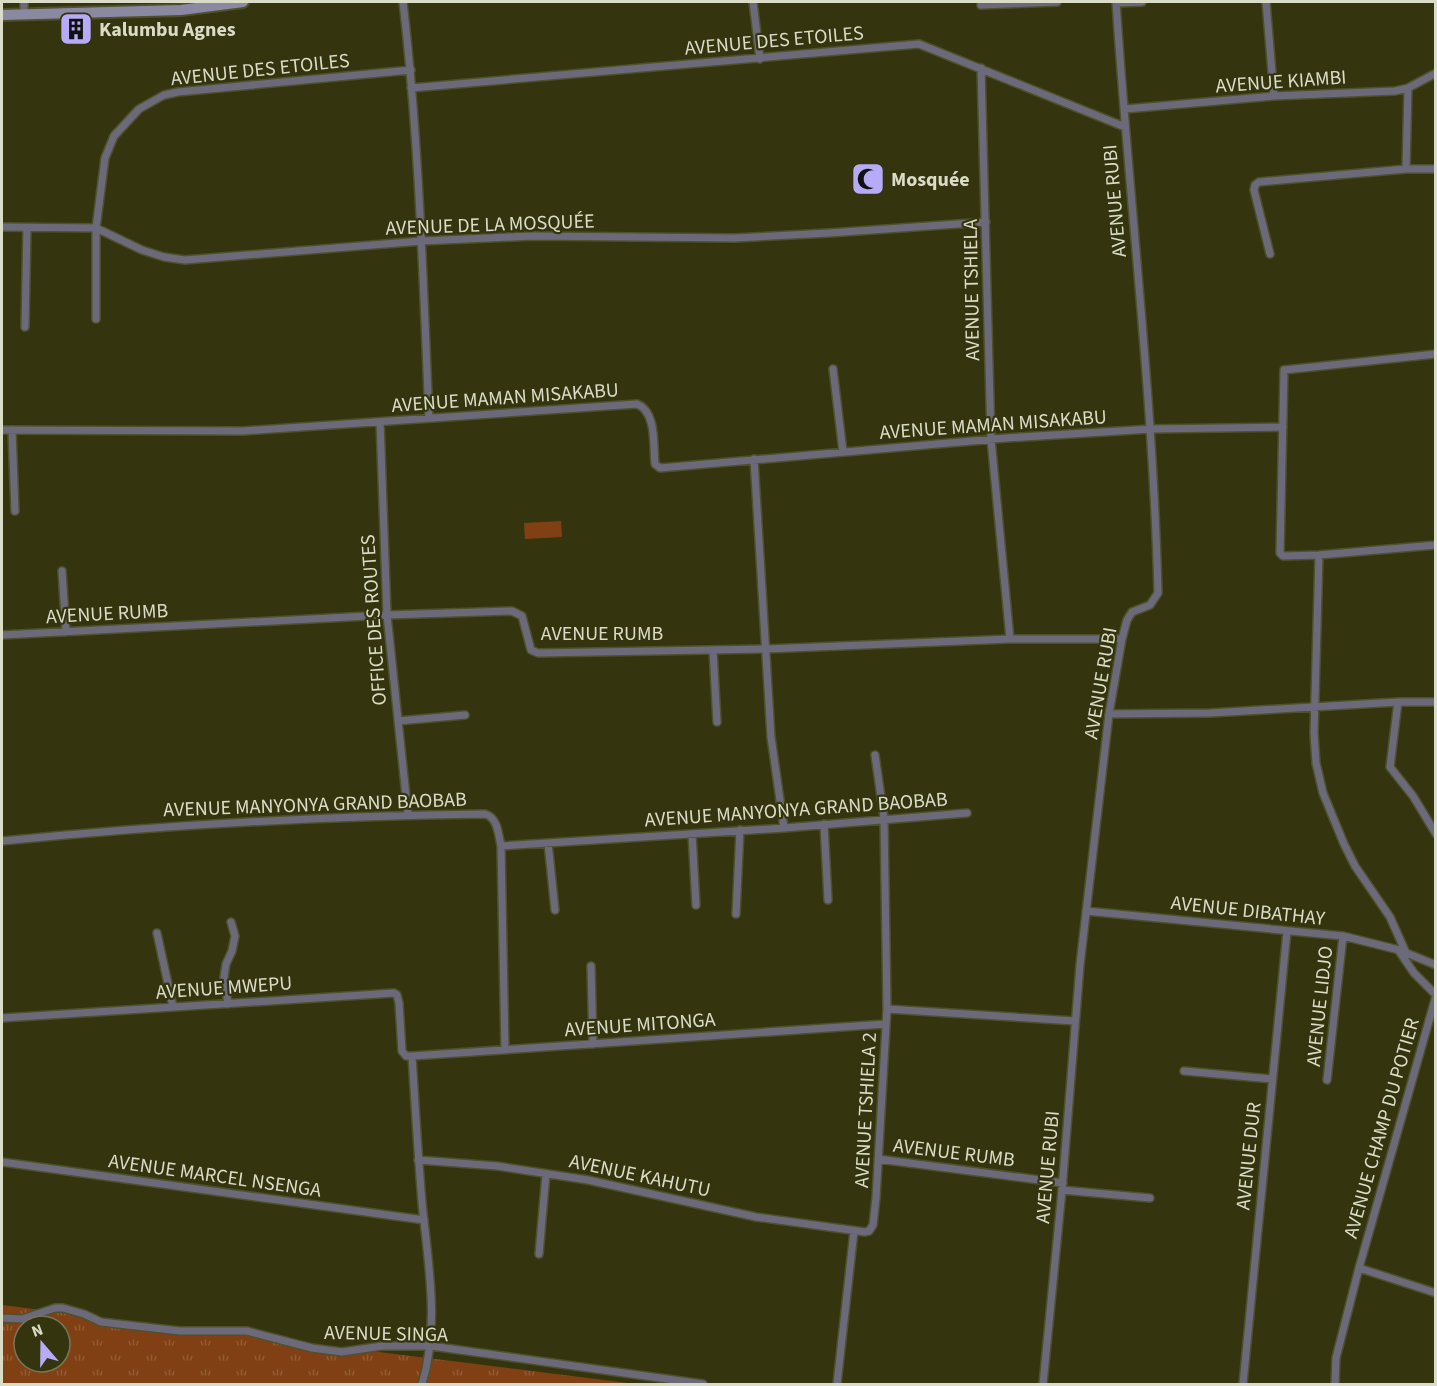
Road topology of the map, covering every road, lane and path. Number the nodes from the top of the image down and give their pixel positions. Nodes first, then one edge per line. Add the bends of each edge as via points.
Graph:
1 (24, 2) edge
2 (243, 2) edge
3 (403, 2) edge
4 (753, 2) edge
5 (1057, 2) edge
6 (1116, 2) edge
7 (1142, 2) edge
8 (1266, 2) edge
9 (981, 5) dead end
10 (24, 14) junction
11 (2, 15) edge
12 (760, 59) junction
13 (981, 68) junction
14 (411, 70) junction
15 (1436, 74) edge
16 (411, 88) junction
17 (1408, 88) junction
18 (1274, 96) junction
19 (1125, 109) junction
20 (1125, 127) junction
21 (1406, 169) junction
22 (1436, 169) edge
23 (986, 222) junction
24 (2, 227) edge
25 (27, 228) junction
26 (96, 228) junction
27 (422, 241) junction
28 (1269, 254) dead end
29 (96, 319) dead end
30 (25, 327) dead end
31 (1436, 354) edge
32 (833, 369) dead end
33 (429, 418) junction
34 (380, 422) junction
35 (1283, 427) junction
36 (1151, 429) junction
37 (2, 430) edge
38 (12, 430) junction
39 (991, 439) junction
40 (843, 452) junction
41 (753, 459) junction
42 (15, 511) dead end
43 (1436, 545) edge
44 (1318, 555) junction
45 (62, 571) dead end
46 (387, 615) junction
47 (66, 632) junction
48 (2, 635) edge
49 (1010, 639) junction
50 (1122, 639) junction
51 (766, 649) junction
52 (712, 650) junction
53 (1398, 702) junction
54 (1436, 702) edge
55 (1315, 707) junction
56 (1109, 714) junction
57 (465, 715) dead end
58 (398, 721) junction
59 (717, 722) dead end
60 (875, 755) dead end
61 (967, 813) dead end
62 (408, 815) junction
63 (884, 818) junction
64 (824, 824) junction
65 (784, 828) junction
66 (740, 830) junction
67 (692, 834) junction
68 (1436, 834) edge
69 (2, 841) edge
70 (548, 843) junction
71 (501, 846) junction
72 (828, 900) dead end
73 (696, 905) dead end
74 (555, 910) dead end
75 (1086, 911) junction
76 (736, 914) dead end
77 (231, 922) dead end
78 (1287, 931) junction
79 (157, 933) dead end
80 (1343, 936) junction
81 (1402, 952) junction
82 (1436, 964) edge
83 (591, 966) dead end
84 (1436, 995) edge
85 (228, 1004) junction
86 (172, 1007) junction
87 (887, 1009) junction
88 (2, 1018) edge
89 (1075, 1021) junction
90 (886, 1024) junction
91 (593, 1044) junction
92 (505, 1050) junction
93 (412, 1056) junction
94 (1184, 1071) dead end
95 (1272, 1080) junction
96 (1328, 1080) dead end
97 (878, 1159) junction
98 (418, 1160) junction
99 (2, 1162) edge
100 (546, 1174) junction
101 (1062, 1186) junction
102 (1150, 1198) dead end
103 (424, 1220) junction
104 (854, 1231) junction
105 (539, 1254) dead end
106 (1359, 1268) junction
107 (1436, 1293) edge
108 (2, 1318) edge
109 (431, 1346) junction
110 (665, 1382) edge
111 (422, 1384) edge
112 (703, 1384) edge
113 (837, 1384) edge
114 (1042, 1384) edge
115 (1243, 1384) edge
116 (1335, 1384) edge

1 - 10 street
2 - 10 main road via 181,10
3 - 14 street
4 - 12 street
5 - 9 street
6 - 7 street
6 - 19 street, AVENUE RUBI
8 - 18 street
10 - 11 main road
12 - 13 street, AVENUE DES ETOILES via 919,44
12 - 16 street, AVENUE DES ETOILES
13 - 20 street, AVENUE DES ETOILES
13 - 23 street, AVENUE TSHIELA
14 - 16 street
14 - 26 street, AVENUE DES ETOILES via 164,94 123,125 110,144 102,169
15 - 17 street, AVENUE KIAMBI
16 - 27 street
17 - 18 street, AVENUE KIAMBI
17 - 21 street
18 - 19 street, AVENUE KIAMBI
19 - 20 street, AVENUE RUBI
20 - 36 street, AVENUE RUBI
21 - 22 street
21 - 28 street via 1259,182 1254,190
23 - 27 street, AVENUE DE LA MOSQUÉE via 735,238 533,236
23 - 39 street, AVENUE TSHIELA
24 - 25 street, AVENUE DE LA MOSQUÉE
25 - 26 street, AVENUE DE LA MOSQUÉE
25 - 30 street
26 - 27 street, AVENUE DE LA MOSQUÉE via 142,250 185,260
26 - 29 street, AVENUE DES ETOILES
27 - 33 street
31 - 35 street via 1286,368
32 - 40 street
33 - 34 street, AVENUE MAMAN MISAKABU
33 - 41 street, AVENUE MAMAN MISAKABU via 637,404 650,416 658,467
34 - 38 street, AVENUE MAMAN MISAKABU via 243,431
34 - 46 street, OFFICE DES ROUTES
35 - 36 street, AVENUE MAMAN MISAKABU
35 - 44 street via 1280,554
36 - 39 street, AVENUE MAMAN MISAKABU
36 - 50 street, AVENUE RUBI via 1158,593 1150,605 1132,612
37 - 38 street, AVENUE MAMAN MISAKABU
38 - 42 street
39 - 40 street, AVENUE MAMAN MISAKABU
39 - 49 street, AVENUE TSHIELA
40 - 41 street, AVENUE MAMAN MISAKABU
41 - 51 street
43 - 44 street
44 - 55 street
45 - 47 street
46 - 47 street, AVENUE RUMB
46 - 52 street, AVENUE RUMB via 516,612 524,619 531,650 538,653
46 - 58 street, OFFICE DES ROUTES
47 - 48 street, AVENUE RUMB
49 - 50 street, AVENUE RUMB
49 - 51 street, AVENUE RUMB
50 - 56 street, AVENUE RUBI
51 - 52 street, AVENUE RUMB
51 - 65 street via 771,737
52 - 59 street
53 - 54 street
53 - 55 street
53 - 68 street via 1390,767
55 - 56 street
55 - 81 street via 1316,763 1323,794 1349,854 1390,917
56 - 75 street, AVENUE RUBI
57 - 58 street
58 - 62 street, OFFICE DES ROUTES
60 - 63 street, AVENUE TSHIELA 2
61 - 63 street, AVENUE MANYONYA GRAND BAOBAB
62 - 69 street, AVENUE MANYONYA GRAND BAOBAB via 162,826
62 - 71 street, AVENUE MANYONYA GRAND BAOBAB via 485,814 495,821
63 - 64 street, AVENUE MANYONYA GRAND BAOBAB
63 - 87 street, AVENUE TSHIELA 2
64 - 65 street, AVENUE MANYONYA GRAND BAOBAB
64 - 72 street
65 - 66 street, AVENUE MANYONYA GRAND BAOBAB
66 - 67 street, AVENUE MANYONYA GRAND BAOBAB
66 - 76 street
67 - 70 street, AVENUE MANYONYA GRAND BAOBAB
67 - 73 street
70 - 71 street, AVENUE MANYONYA GRAND BAOBAB
70 - 74 street
71 - 92 street
75 - 78 street, AVENUE DIBATHAY
75 - 89 street, AVENUE RUBI
77 - 85 street via 235,936 224,977
78 - 80 street, AVENUE DIBATHAY
78 - 95 street, AVENUE DUR
79 - 86 street
80 - 81 street, AVENUE DIBATHAY
80 - 96 street, AVENUE LIDJO
81 - 82 street, AVENUE DIBATHAY
81 - 84 street via 1414,973
83 - 91 street
84 - 106 street, AVENUE CHAMP DU POTIER
85 - 86 street, AVENUE MWEPU
85 - 93 street, AVENUE MWEPU via 394,993 398,998 401,1047 404,1054
86 - 88 street, AVENUE MWEPU
87 - 89 street
87 - 90 street, AVENUE TSHIELA 2
89 - 101 street, AVENUE RUBI
90 - 91 street, AVENUE MITONGA
90 - 97 street, AVENUE TSHIELA 2
91 - 92 street, AVENUE MITONGA
92 - 93 street, AVENUE MITONGA
93 - 98 street
94 - 95 street
95 - 115 street, AVENUE DUR
97 - 101 street, AVENUE RUMB
97 - 104 street, AVENUE TSHIELA 2 via 872,1227 867,1232
98 - 100 street, AVENUE KAHUTU
98 - 103 street
99 - 103 street, AVENUE MARCEL NSENGA
100 - 104 street, AVENUE KAHUTU via 756,1216
100 - 105 street
101 - 102 street
101 - 114 street, AVENUE RUBI
103 - 109 street
104 - 113 street
106 - 107 street, AVENUE CHAMP DU POTIER
106 - 116 street, AVENUE CHAMP DU POTIER via 1336,1358
108 - 109 street, AVENUE SINGA via 22,1319 63,1308 101,1322 180,1331 247,1331 342,1352 382,1346
109 - 110 street, AVENUE SINGA
109 - 111 street
110 - 112 street, AVENUE SINGA

